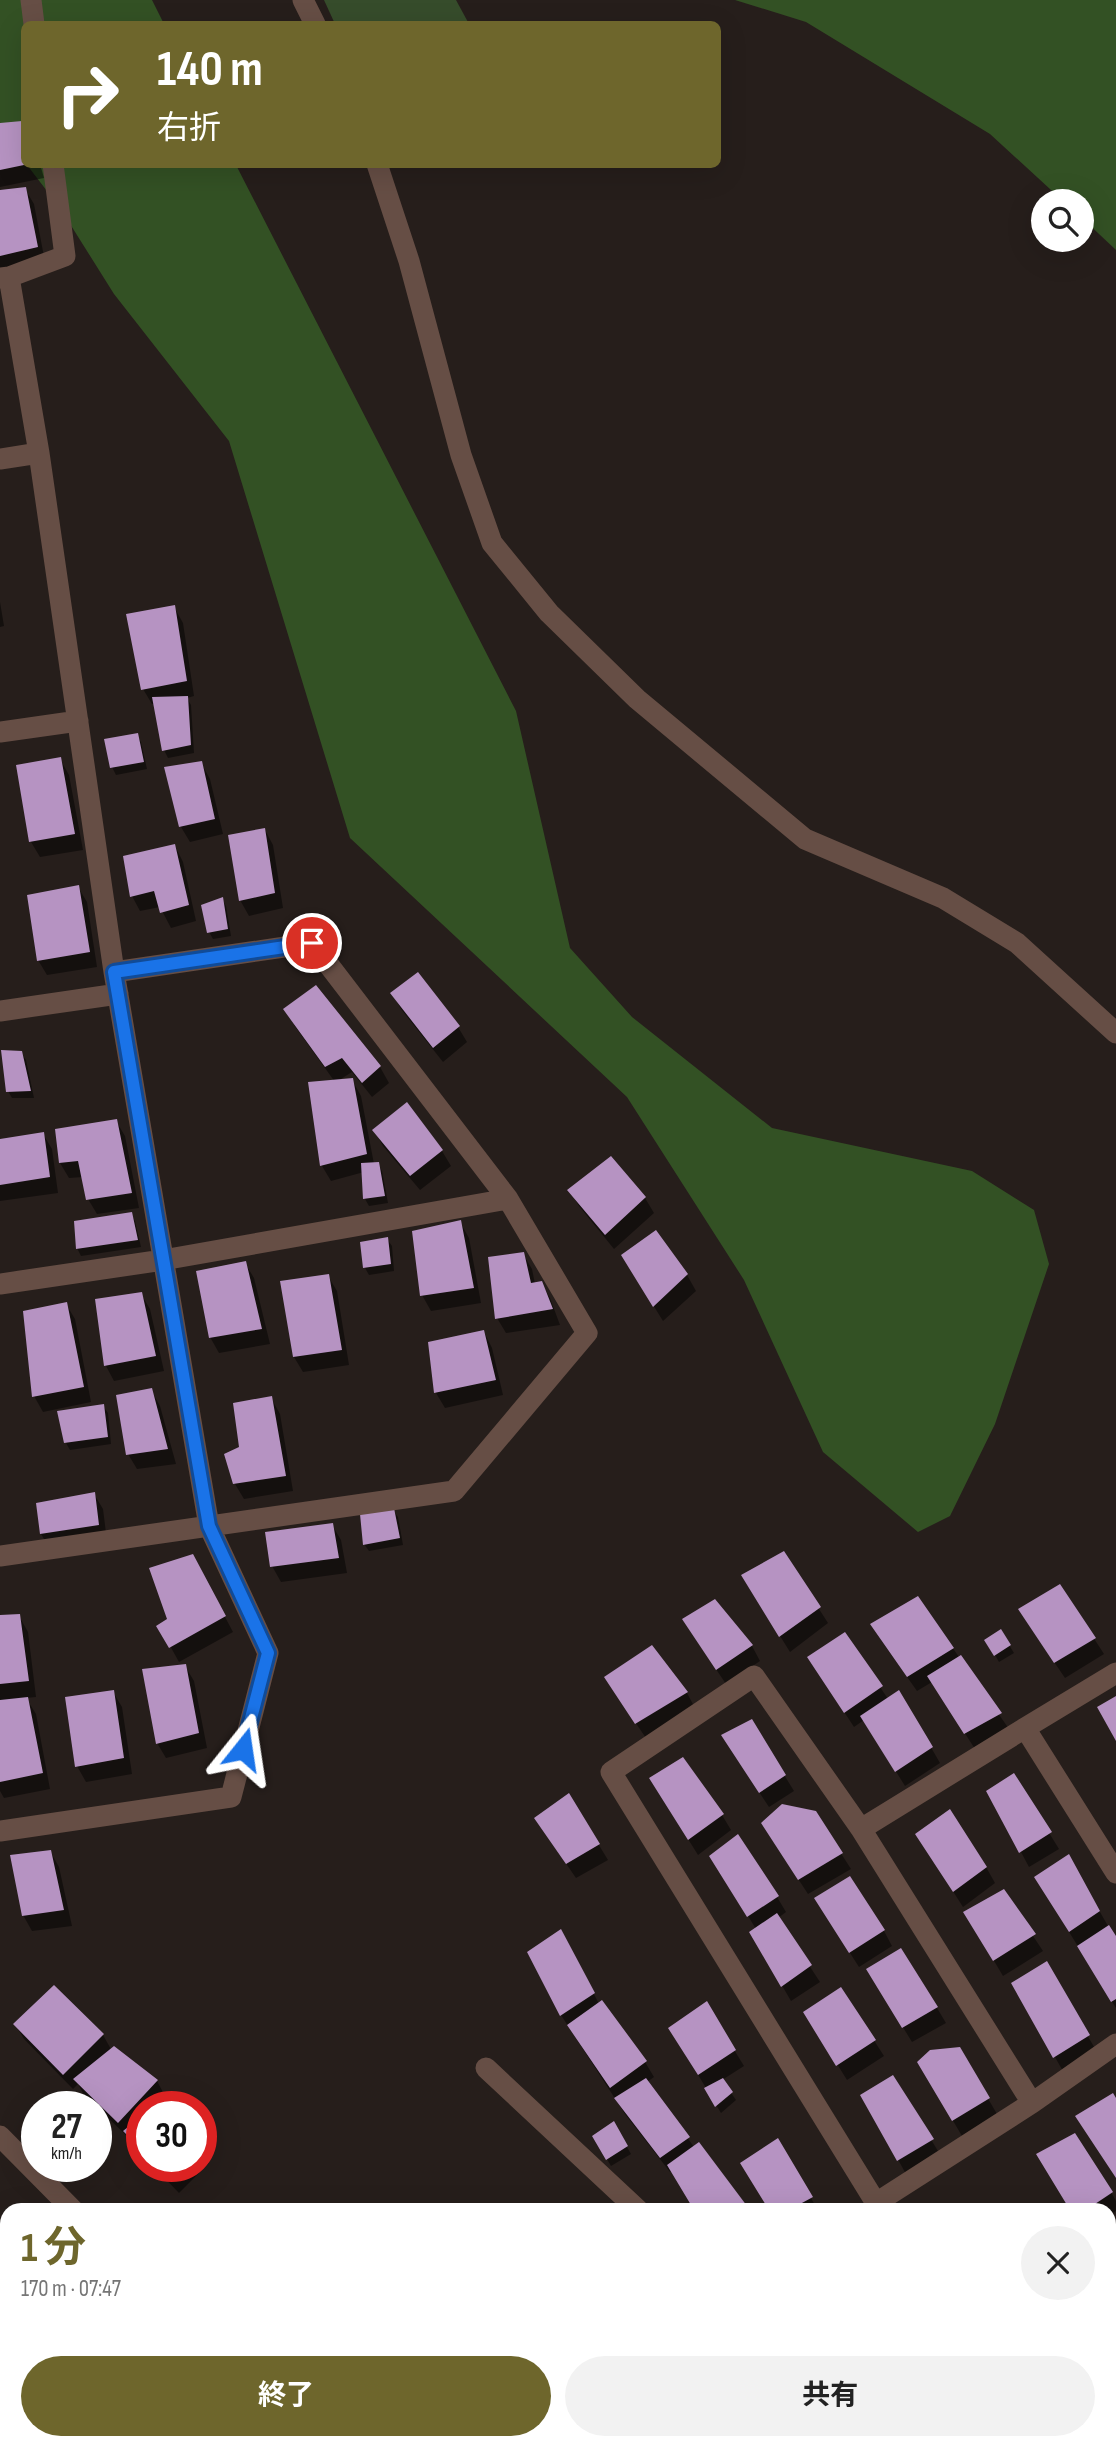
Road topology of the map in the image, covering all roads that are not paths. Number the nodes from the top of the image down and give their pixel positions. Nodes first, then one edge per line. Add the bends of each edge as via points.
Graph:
1 (31, 0) edge
2 (303, 0) edge
3 (34, 21) edge
4 (314, 21) edge
5 (54, 168) edge
6 (378, 168) edge
7 (4, 277) edge
8 (39, 453) junction
9 (0, 458) edge
10 (78, 721) junction
11 (0, 732) edge
12 (114, 972) junction
13 (118, 994) junction
14 (0, 1012) edge
15 (1116, 1033) edge
16 (508, 1199) junction
17 (163, 1260) junction
18 (0, 1284) edge
19 (209, 1526) junction
20 (0, 1556) edge
21 (1116, 1673) edge
22 (1025, 1728) junction
23 (861, 1829) junction
24 (0, 1831) edge
25 (1116, 1873) edge
26 (1116, 2044) edge
27 (485, 2068) dead end
28 (1032, 2103) junction
29 (0, 2136) edge
30 (66, 2203) edge
31 (630, 2203) edge
32 (867, 2203) edge
33 (875, 2203) edge

1 - 3 street
2 - 4 street
5 - 7 street via 65,256
6 - 15 street via 409,261 461,455 492,543 549,613 637,699 805,839 943,898 1017,943
7 - 8 street
8 - 9 street
8 - 10 street
10 - 11 street
10 - 12 street
12 - 13 street
12 - 16 street via 312,943
13 - 14 street
13 - 17 street
16 - 17 street
16 - 19 street via 587,1333 454,1492
17 - 18 street
17 - 19 street
19 - 20 street
19 - 24 street via 268,1653 231,1797
21 - 22 street
22 - 23 street
22 - 25 street
23 - 28 street
23 - 32 street via 754,1676 611,1772
26 - 28 street
27 - 31 street
28 - 33 street
29 - 30 street

